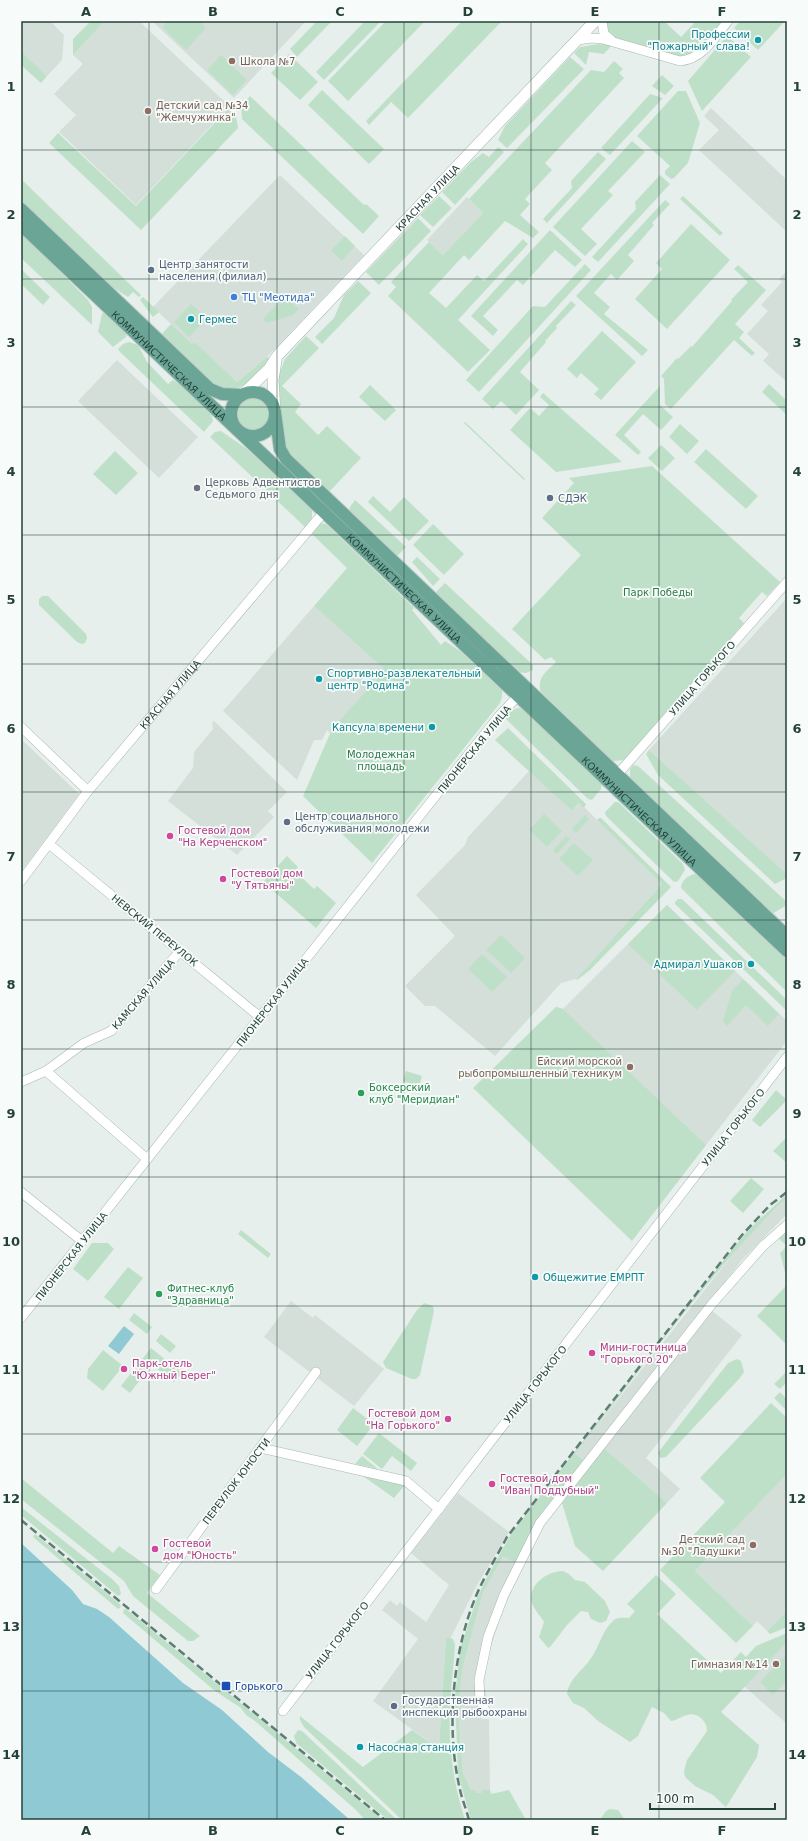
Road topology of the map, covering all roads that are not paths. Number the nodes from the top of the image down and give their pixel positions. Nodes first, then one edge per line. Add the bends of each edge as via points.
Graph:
1 (595, 21) edge
2 (602, 21) edge
3 (728, 21) edge
4 (578, 40) junction
5 (611, 40) junction
6 (21, 209) edge
7 (21, 225) edge
8 (278, 355) junction
9 (242, 395) junction
10 (276, 412) junction
11 (238, 431) junction
12 (324, 512) junction
13 (787, 582) edge
14 (522, 692) junction
15 (21, 727) edge
16 (618, 775) junction
17 (88, 791) junction
18 (49, 844) junction
19 (21, 881) edge
20 (787, 936) edge
21 (180, 951) junction
22 (787, 951) edge
23 (260, 1017) junction
24 (787, 1057) edge
25 (46, 1071) junction
26 (21, 1082) edge
27 (147, 1159) junction
28 (21, 1192) edge
29 (787, 1225) edge
30 (82, 1241) junction
31 (21, 1318) edge
32 (316, 1372) dead end
33 (261, 1448) junction
34 (439, 1509) junction
35 (156, 1589) dead end
36 (485, 1710) dead end
37 (283, 1711) dead end

1 - 4 street, КРАСНАЯ УЛИЦА
2 - 5 street via 603,31
3 - 5 street via 700,54 690,60 680,61
4 - 5 street
4 - 8 street, КРАСНАЯ УЛИЦА
6 - 9 main road, КОММУНИСТИЧЕСКАЯ УЛИЦА via 210,389 222,394
7 - 11 main road, КОММУНИСТИЧЕСКАЯ УЛИЦА
8 - 9 street, КРАСНАЯ УЛИЦА via 270,369
8 - 10 street via 273,380
9 - 10 main road via 251,392 264,395 273,404
9 - 11 main road via 232,410 233,423
10 - 11 main road via 272,426 261,435 251,437
10 - 14 main road, КОММУНИСТИЧЕСКАЯ УЛИЦА via 280,449 286,459
11 - 12 main road, КОММУНИСТИЧЕСКАЯ УЛИЦА
12 - 14 main road, КОММУНИСТИЧЕСКАЯ УЛИЦА
12 - 17 street, КРАСНАЯ УЛИЦА
13 - 16 street, УЛИЦА ГОРЬКОГО
14 - 16 main road, КОММУНИСТИЧЕСКАЯ УЛИЦА
14 - 22 main road, КОММУНИСТИЧЕСКАЯ УЛИЦА
14 - 23 street, ПИОНЕРСКАЯ УЛИЦА via 499,716
15 - 17 street
16 - 20 main road, КОММУНИСТИЧЕСКАЯ УЛИЦА
17 - 18 street, КРАСНАЯ УЛИЦА
18 - 19 street, КРАСНАЯ УЛИЦА
18 - 21 street, НЕВСКИЙ ПЕРЕУЛОК
21 - 23 street, НЕВСКИЙ ПЕРЕУЛОК
21 - 25 street, КАМСКАЯ УЛИЦА via 111,1031 84,1043
23 - 27 street, ПИОНЕРСКАЯ УЛИЦА
24 - 34 street, УЛИЦА ГОРЬКОГО
25 - 26 street, КАМСКАЯ УЛИЦА
25 - 27 street
27 - 30 street, ПИОНЕРСКАЯ УЛИЦА
28 - 30 street
29 - 36 street via 763,1246 712,1304 540,1523 504,1596 488,1637 479,1680 480,1700
30 - 31 street, ПИОНЕРСКАЯ УЛИЦА
32 - 33 street, ПЕРЕУЛОК ЮНОСТИ
33 - 34 street via 406,1481
33 - 35 street, ПЕРЕУЛОК ЮНОСТИ
34 - 37 street, УЛИЦА ГОРЬКОГО

